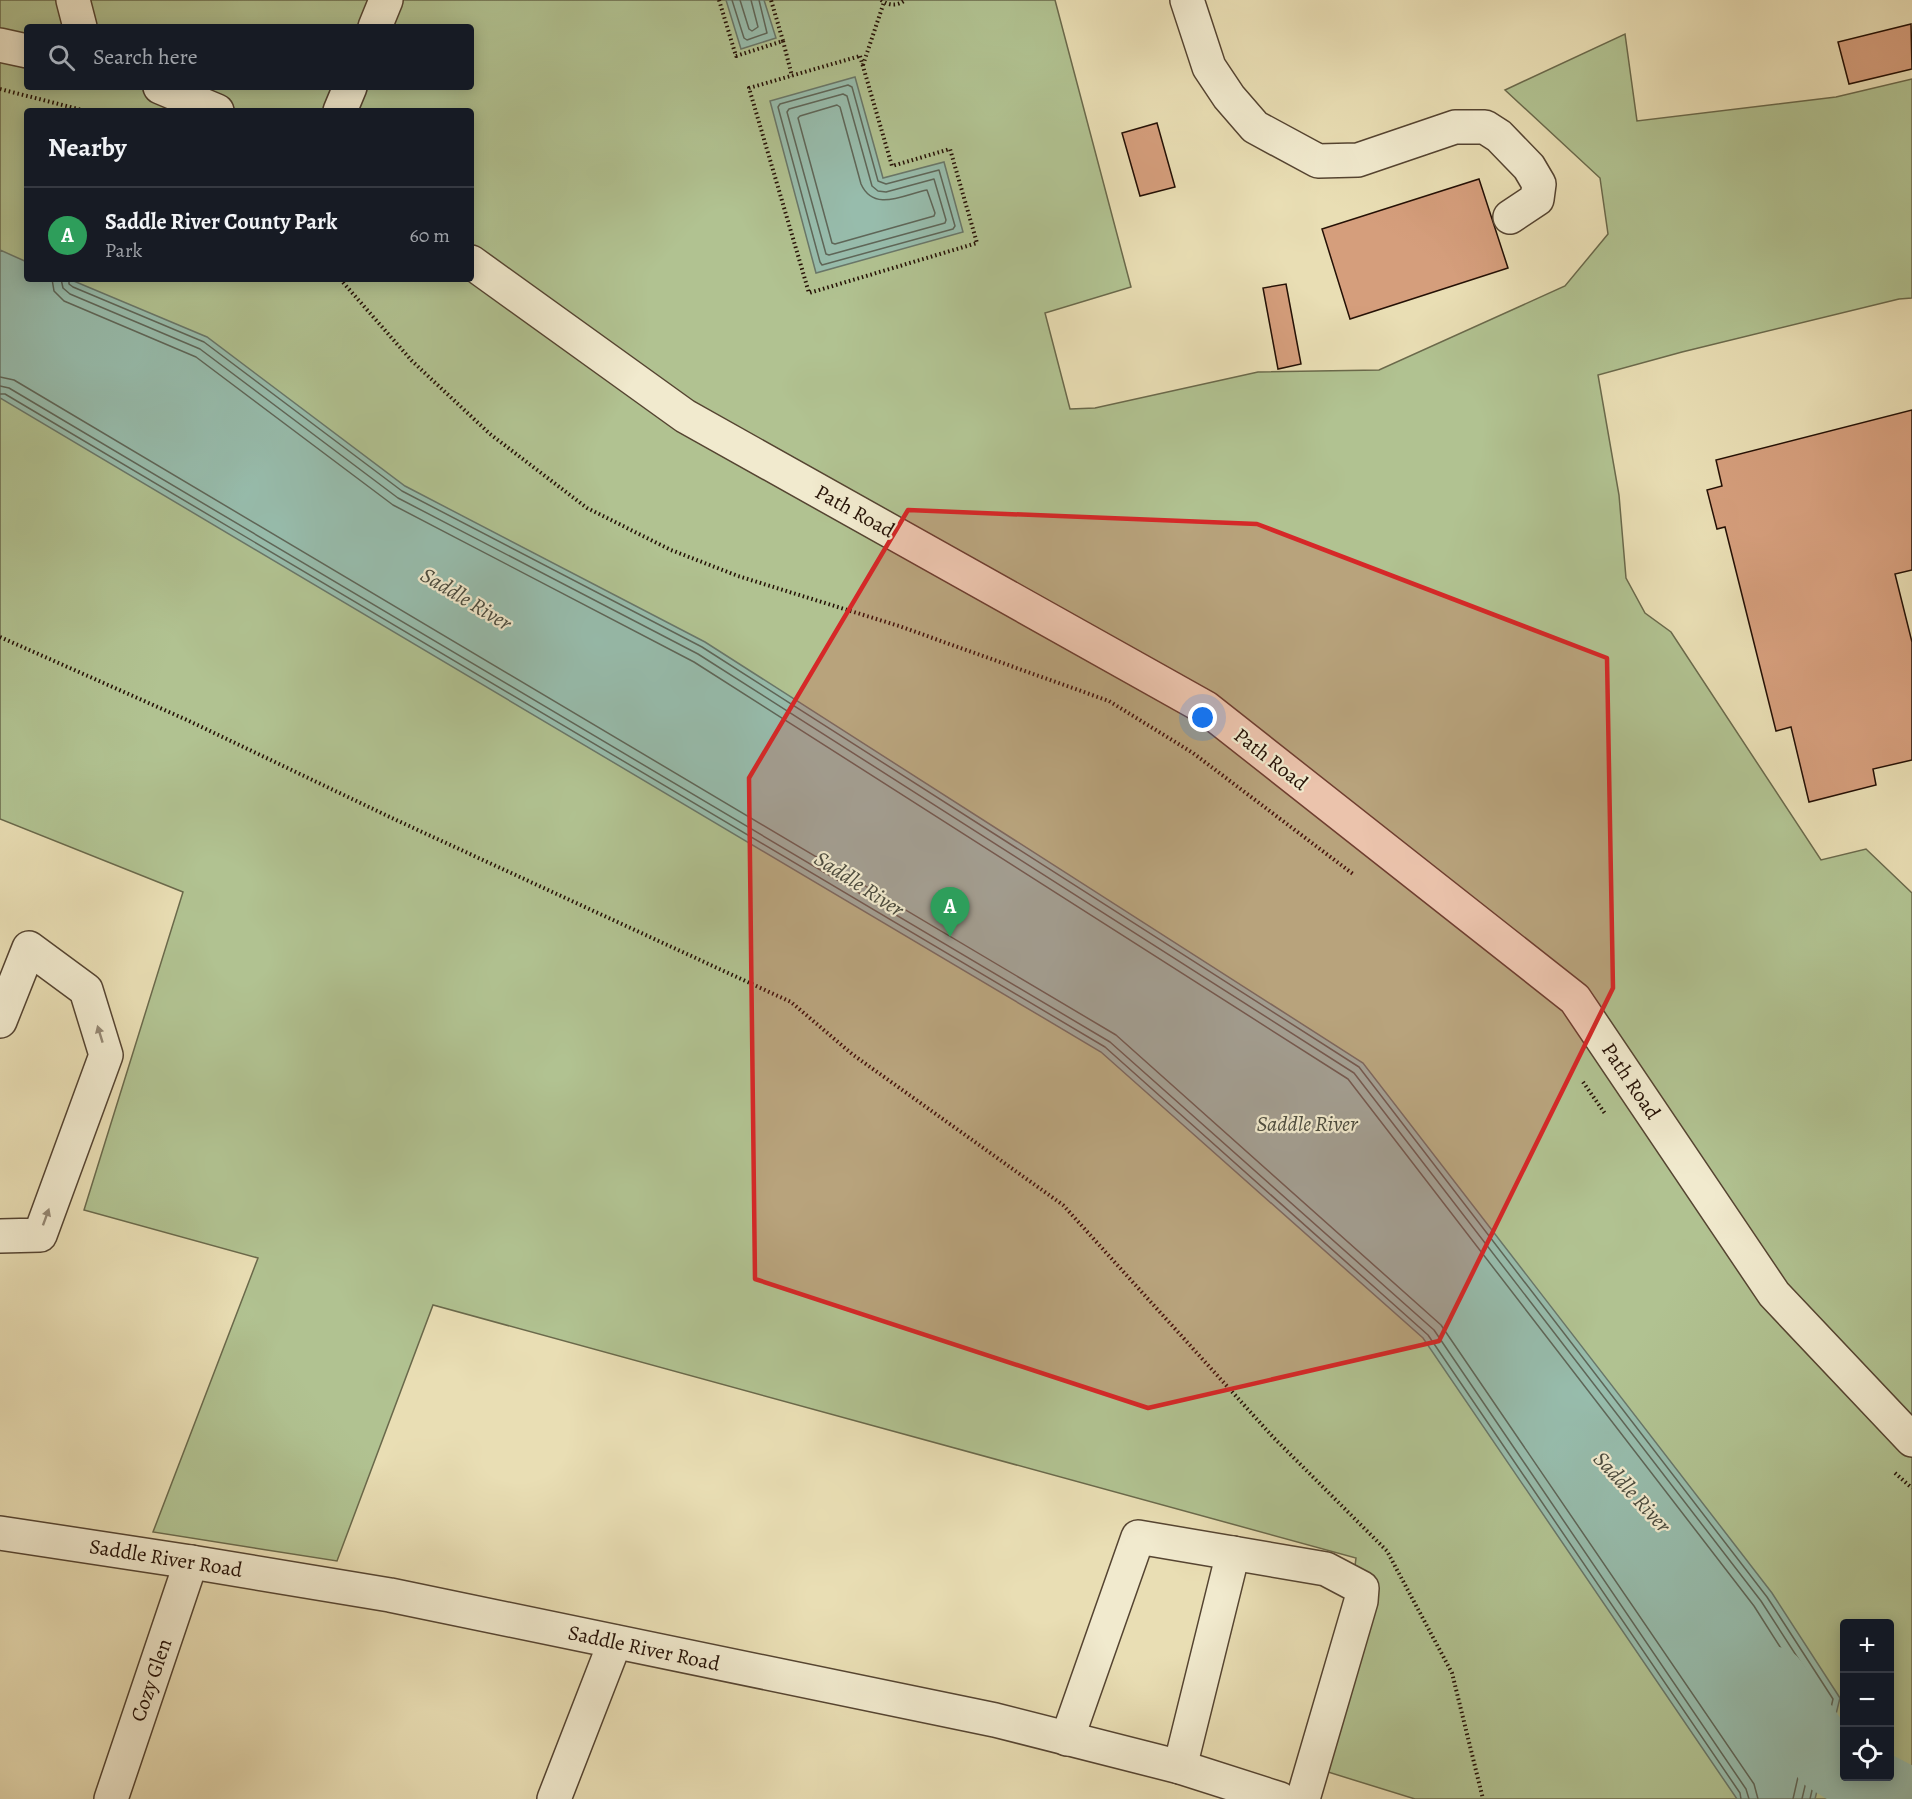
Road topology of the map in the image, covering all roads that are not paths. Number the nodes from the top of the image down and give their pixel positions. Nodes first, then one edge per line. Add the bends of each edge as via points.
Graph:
1 (73, 0) edge
2 (386, 0) edge
3 (1187, 0) edge
4 (80, 24) edge
5 (376, 24) edge
6 (0, 45) edge
7 (24, 50) edge
8 (167, 90) edge
9 (349, 90) edge
10 (210, 108) edge
11 (341, 108) edge
12 (1510, 217) dead end
13 (474, 264) edge
14 (0, 1021) edge
15 (0, 1236) edge
16 (1912, 1440) edge
17 (0, 1533) edge
18 (1233, 1553) junction
19 (191, 1562) junction
20 (615, 1642) junction
21 (1067, 1739) junction
22 (1180, 1767) junction
23 (111, 1799) edge
24 (555, 1799) edge
25 (1280, 1799) edge
26 (1303, 1799) edge

1 - 4 street
2 - 5 street
3 - 12 street via 1209,67 1255,127 1318,161 1358,160 1455,127 1485,127 1529,167 1539,183 1538,199
6 - 7 street
8 - 10 street
9 - 11 street
13 - 16 street, Path Road via 685,416 1206,708 1575,999 1774,1294
15 -> 14 street via 40,1235 106,1055 86,990 29,948
17 - 19 street, Saddle River Road
18 - 21 street via 1138,1537
18 - 22 street
18 - 26 street via 1326,1569 1362,1588
19 - 20 street, Saddle River Road via 390,1595
19 - 23 street, Cozy Glen
20 - 21 street, Saddle River Road via 995,1720
20 - 24 street
21 - 22 street, Saddle River Road
22 - 25 street, Saddle River Road

